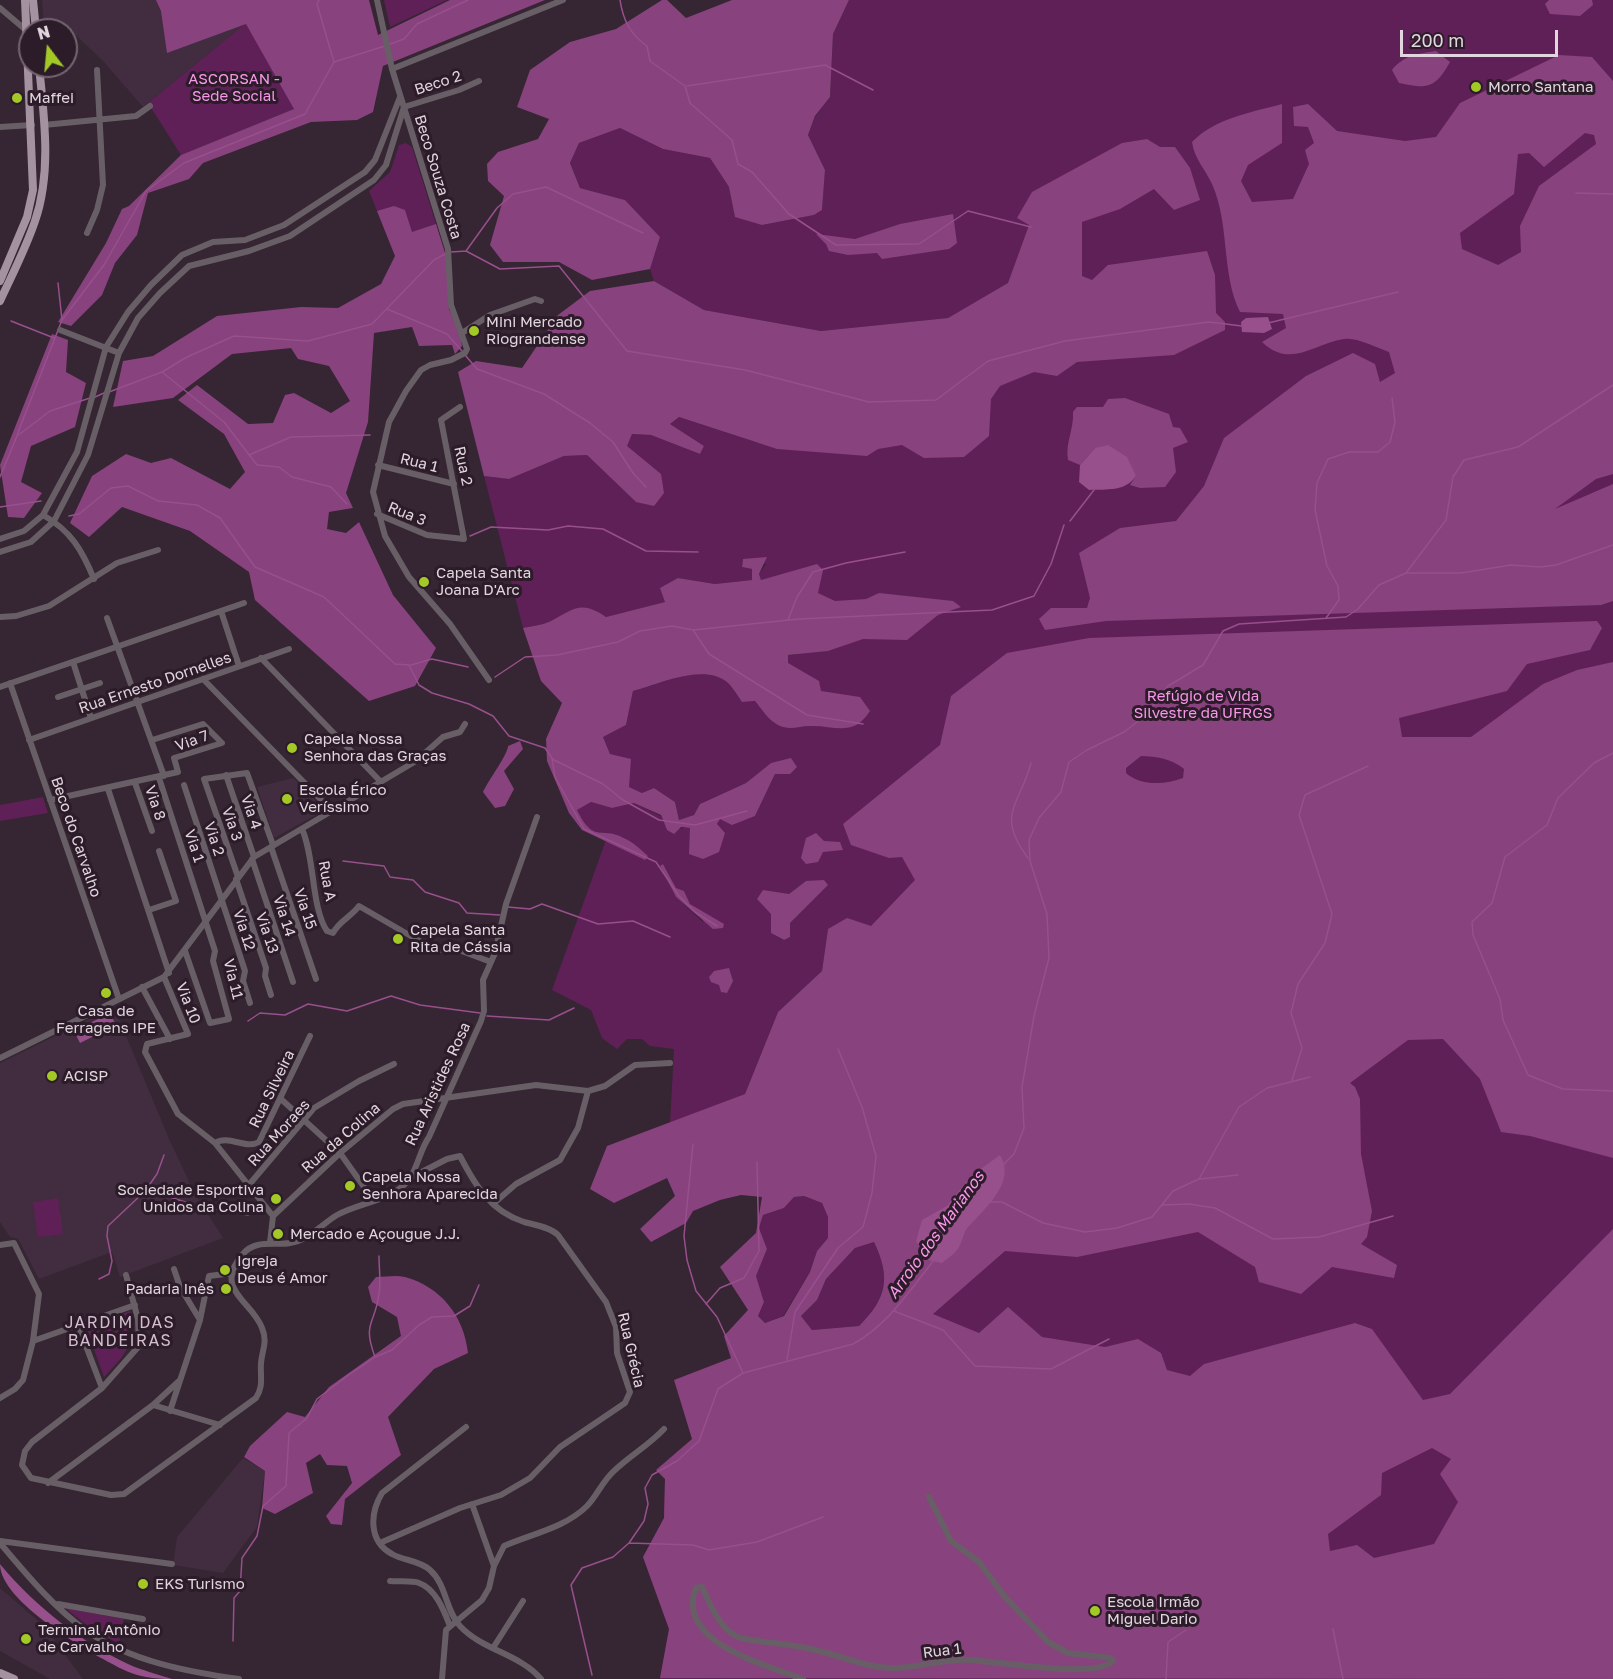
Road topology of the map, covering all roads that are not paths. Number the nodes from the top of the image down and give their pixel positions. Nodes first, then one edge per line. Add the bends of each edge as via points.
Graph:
1 (25, 0) edge
2 (33, 0) edge
3 (376, 0) edge
4 (563, 0) edge
5 (0, 8) edge
6 (29, 18) edge
7 (32, 18) edge
8 (18, 21) edge
9 (392, 69) junction
10 (97, 70) dead end
11 (32, 78) edge
12 (40, 78) edge
13 (479, 81) dead end
14 (400, 97) junction
15 (150, 106) dead end
16 (404, 107) junction
17 (32, 111) junction
18 (100, 120) junction
19 (44, 124) junction
20 (33, 125) junction
21 (0, 127) edge
22 (45, 136) junction
23 (87, 233) dead end
24 (245, 240) junction
25 (249, 251) junction
26 (0, 281) edge
27 (151, 285) junction
28 (160, 293) junction
29 (0, 301) edge
30 (541, 301) dead end
31 (60, 330) dead end
32 (462, 333) junction
33 (106, 347) junction
34 (119, 353) junction
35 (460, 407) dead end
36 (378, 465) junction
37 (454, 484) junction
38 (377, 514) junction
39 (44, 515) junction
40 (54, 521) junction
41 (0, 539) edge
42 (464, 539) joint
43 (158, 550) dead end
44 (0, 552) edge
45 (94, 579) junction
46 (244, 603) dead end
47 (221, 611) junction
48 (0, 616) edge
49 (108, 618) dead end
50 (118, 647) junction
51 (289, 649) dead end
52 (261, 658) junction
53 (73, 662) junction
54 (239, 666) junction
55 (203, 679) junction
56 (489, 680) dead end
57 (10, 683) junction
58 (100, 683) dead end
59 (0, 687) edge
60 (82, 689) junction
61 (58, 697) dead end
62 (138, 702) junction
63 (91, 718) junction
64 (465, 724) dead end
65 (29, 740) junction
66 (152, 740) junction
67 (226, 775) junction
68 (161, 777) junction
69 (381, 782) junction
70 (135, 783) junction
71 (184, 785) dead end
72 (108, 789) junction
73 (50, 800) junction
74 (332, 811) junction
75 (537, 817) dead end
76 (302, 829) junction
77 (152, 831) dead end
78 (272, 846) junction
79 (159, 851) dead end
80 (253, 858) junction
81 (237, 878) junction
82 (221, 900) junction
83 (149, 910) junction
84 (206, 922) junction
85 (185, 951) junction
86 (491, 962) junction
87 (167, 975) junction
88 (316, 979) dead end
89 (293, 982) dead end
90 (142, 987) junction
91 (272, 995) dead end
92 (119, 999) junction
93 (250, 1003) dead end
94 (310, 1036) dead end
95 (170, 1039) junction
96 (0, 1058) edge
97 (670, 1063) dead end
98 (394, 1064) dead end
99 (588, 1091) junction
100 (445, 1098) junction
101 (281, 1099) junction
102 (303, 1119) junction
103 (215, 1143) junction
104 (340, 1153) junction
105 (410, 1178) junction
106 (248, 1186) junction
107 (374, 1201) junction
108 (493, 1204) junction
109 (273, 1216) junction
110 (270, 1243) junction
111 (0, 1245) edge
112 (174, 1269) dead end
113 (233, 1273) junction
114 (126, 1275) dead end
115 (135, 1305) junction
116 (200, 1320) junction
117 (78, 1325) junction
118 (33, 1341) junction
119 (179, 1382) junction
120 (102, 1388) junction
121 (0, 1398) edge
122 (153, 1405) junction
123 (170, 1411) junction
124 (220, 1425) junction
125 (465, 1427) dead end
126 (664, 1429) dead end
127 (48, 1483) junction
128 (929, 1497) dead end
129 (472, 1504) junction
130 (0, 1542) edge
131 (380, 1543) junction
132 (172, 1564) dead end
133 (494, 1566) junction
134 (390, 1581) dead end
135 (523, 1601) dead end
136 (56, 1604) junction
137 (143, 1619) dead end
138 (453, 1623) junction
139 (494, 1648) junction
140 (0, 1673) edge
141 (1046, 1677) dead end
142 (1074, 1677) dead end
143 (14, 1679) edge
144 (239, 1679) edge
145 (442, 1679) edge
146 (541, 1679) edge
147 (803, 1679) edge

1 - 6 main road
2 - 7 main road
3 - 9 street, Beco Souza Costa
4 - 9 street
5 - 8 street
9 - 14 street, Beco Souza Costa
10 - 18 street
11 - 17 main road
12 - 19 main road
13 - 16 street, Beco 2
14 - 16 street, Beco Souza Costa
14 - 24 street via 375,160 365,172 284,225
15 - 18 street via 136,116
16 - 25 street via 386,165 374,180 290,236
16 - 32 street, Beco Souza Costa via 448,249 451,304
17 - 19 main road via 36,122
17 - 20 main road
18 - 19 street
18 - 23 street via 103,186
19 - 22 main road
20 - 21 street
20 - 22 main road via 40,127
20 - 26 main road via 33,190 27,217
22 - 29 main road via 36,220
24 - 25 street
24 - 27 street via 213,242 182,255
25 - 28 street via 189,266
27 - 28 street
27 - 33 street
28 - 34 street via 138,318
30 - 32 street via 535,299 490,315
31 - 33 street
32 - 36 street via 465,353 421,370 406,391 389,422
33 - 34 street
33 - 39 street via 77,452
34 - 40 street via 88,455
35 - 37 street, Rua 2 via 441,419
36 - 37 street, Rua 1
36 - 38 street via 373,492
37 - 42 street, Rua 2
38 - 42 street, Rua 3 via 428,535
38 - 56 street via 409,577 450,624
39 - 40 street
39 - 41 street via 24,531
40 - 44 street via 31,542
40 - 45 street via 80,547
43 - 45 street via 117,563
45 - 48 street via 49,606 16,616
46 - 47 street
47 - 50 street
47 - 54 street
49 - 50 street, Via 1
50 - 53 street
50 - 62 street, Via 1
51 - 52 street, Rua Ernesto Dornelles
52 - 54 street, Rua Ernesto Dornelles
52 - 69 street
53 - 57 street
53 - 60 street
54 - 55 street, Rua Ernesto Dornelles
55 - 62 street, Rua Ernesto Dornelles
55 - 74 street
57 - 59 street
57 - 65 street, Beco do Carvalho
58 - 60 street
60 - 61 street
60 - 63 street
62 - 63 street, Rua Ernesto Dornelles
62 - 66 street, Via 1
63 - 65 street, Rua Ernesto Dornelles
64 - 69 street via 460,732 443,738 416,761
65 - 73 street, Beco do Carvalho
66 - 68 street, Via 1
66 - 68 street, Via 7 via 203,724 222,743 174,758 178,772
67 - 78 street, Via 15 via 249,774
67 - 80 street, Via 4
67 - 81 street, Via 3 via 204,779
68 - 70 street
68 - 84 street, Via 1
69 - 74 street
70 - 72 street
70 - 77 street, Via 8
71 - 82 street, Via 2
72 - 73 street
72 - 83 street
73 - 92 street, Beco do Carvalho
74 - 76 street
75 - 86 street, Rua Aristides Rosa via 506,904
76 - 78 street
76 - 86 street, Rua A via 324,927 333,933 338,923 353,915 359,906 435,950 459,950
78 - 80 street
78 - 88 street, Via 15
79 - 83 street via 176,902
80 - 81 street
80 - 89 street, Via 14
81 - 82 street
81 - 91 street, Via 13
82 - 84 street
82 - 93 street, Via 12 via 245,970 243,981
83 - 87 street
84 - 85 street
84 - 85 street, Via 11 via 229,1019 210,1023
85 - 87 street
86 - 100 street, Rua Aristides Rosa via 483,980 481,1021
87 - 90 street
87 - 95 street, Via 10 via 188,1034
90 - 92 street
90 - 95 street, Via 10
92 - 96 street
94 - 101 street, Rua Silveira
95 - 103 street via 147,1044 146,1052 172,1106
97 - 99 street via 635,1065 605,1086
98 - 102 street, Rua Moraes via 358,1081
99 - 100 street, Rua da Colina via 536,1085
99 - 108 street via 578,1128 560,1160 516,1184
100 - 104 street, Rua da Colina via 393,1109
100 - 105 street, Rua Aristides Rosa
101 - 102 street
101 - 103 street, Rua Silveira via 259,1142 252,1145 224,1139
102 - 104 street
102 - 106 street, Rua Moraes
103 - 106 street
104 - 107 street
104 - 109 street, Rua da Colina
105 - 107 street via 394,1193
105 - 108 street, Rua Grécia via 460,1156 476,1188
106 - 109 street
107 - 110 street via 338,1215 307,1237 291,1243
108 - 129 street, Rua Grécia via 520,1220 554,1231 589,1275 616,1327 618,1353 630,1392 625,1403 560,1447 530,1478 501,1495
109 - 110 street
110 - 113 street via 254,1246 243,1254
111 - 118 street via 14,1243 34,1281 40,1306
112 - 116 street
113 - 116 street via 209,1276
113 - 124 street via 231,1284 261,1325 266,1346 261,1363 262,1388 249,1405
114 - 115 street
115 - 117 street
115 - 120 street via 139,1346
116 - 119 street
117 - 118 street
117 - 120 street
118 - 121 street via 23,1380
119 - 122 street
119 - 123 street
120 - 127 street via 25,1451 22,1465 31,1478
122 - 123 street
122 - 127 street
123 - 124 street
124 - 127 street via 124,1494
125 - 131 street via 382,1493 372,1520
126 - 133 street via 610,1475 587,1506 546,1531 504,1546
128 - 142 street via 951,1541 979,1562 1005,1597 1048,1642 1068,1653 1105,1656 1113,1661 1102,1672
129 - 131 street, Rua Grécia
129 - 133 street
130 - 132 street
130 - 136 street
131 - 138 street via 390,1553 430,1569 440,1581
133 - 138 street via 482,1600
134 - 138 street via 419,1583 437,1599
135 - 139 street
136 - 137 street
136 - 144 street via 87,1631 119,1648 190,1672
138 - 139 street
138 - 145 street via 445,1634
139 - 146 street via 536,1672
140 - 143 main road
141 - 147 street, Rua 1 via 1009,1665 968,1660 893,1668 867,1665 816,1650 736,1637 708,1603 702,1587 696,1588 695,1612 718,1645

